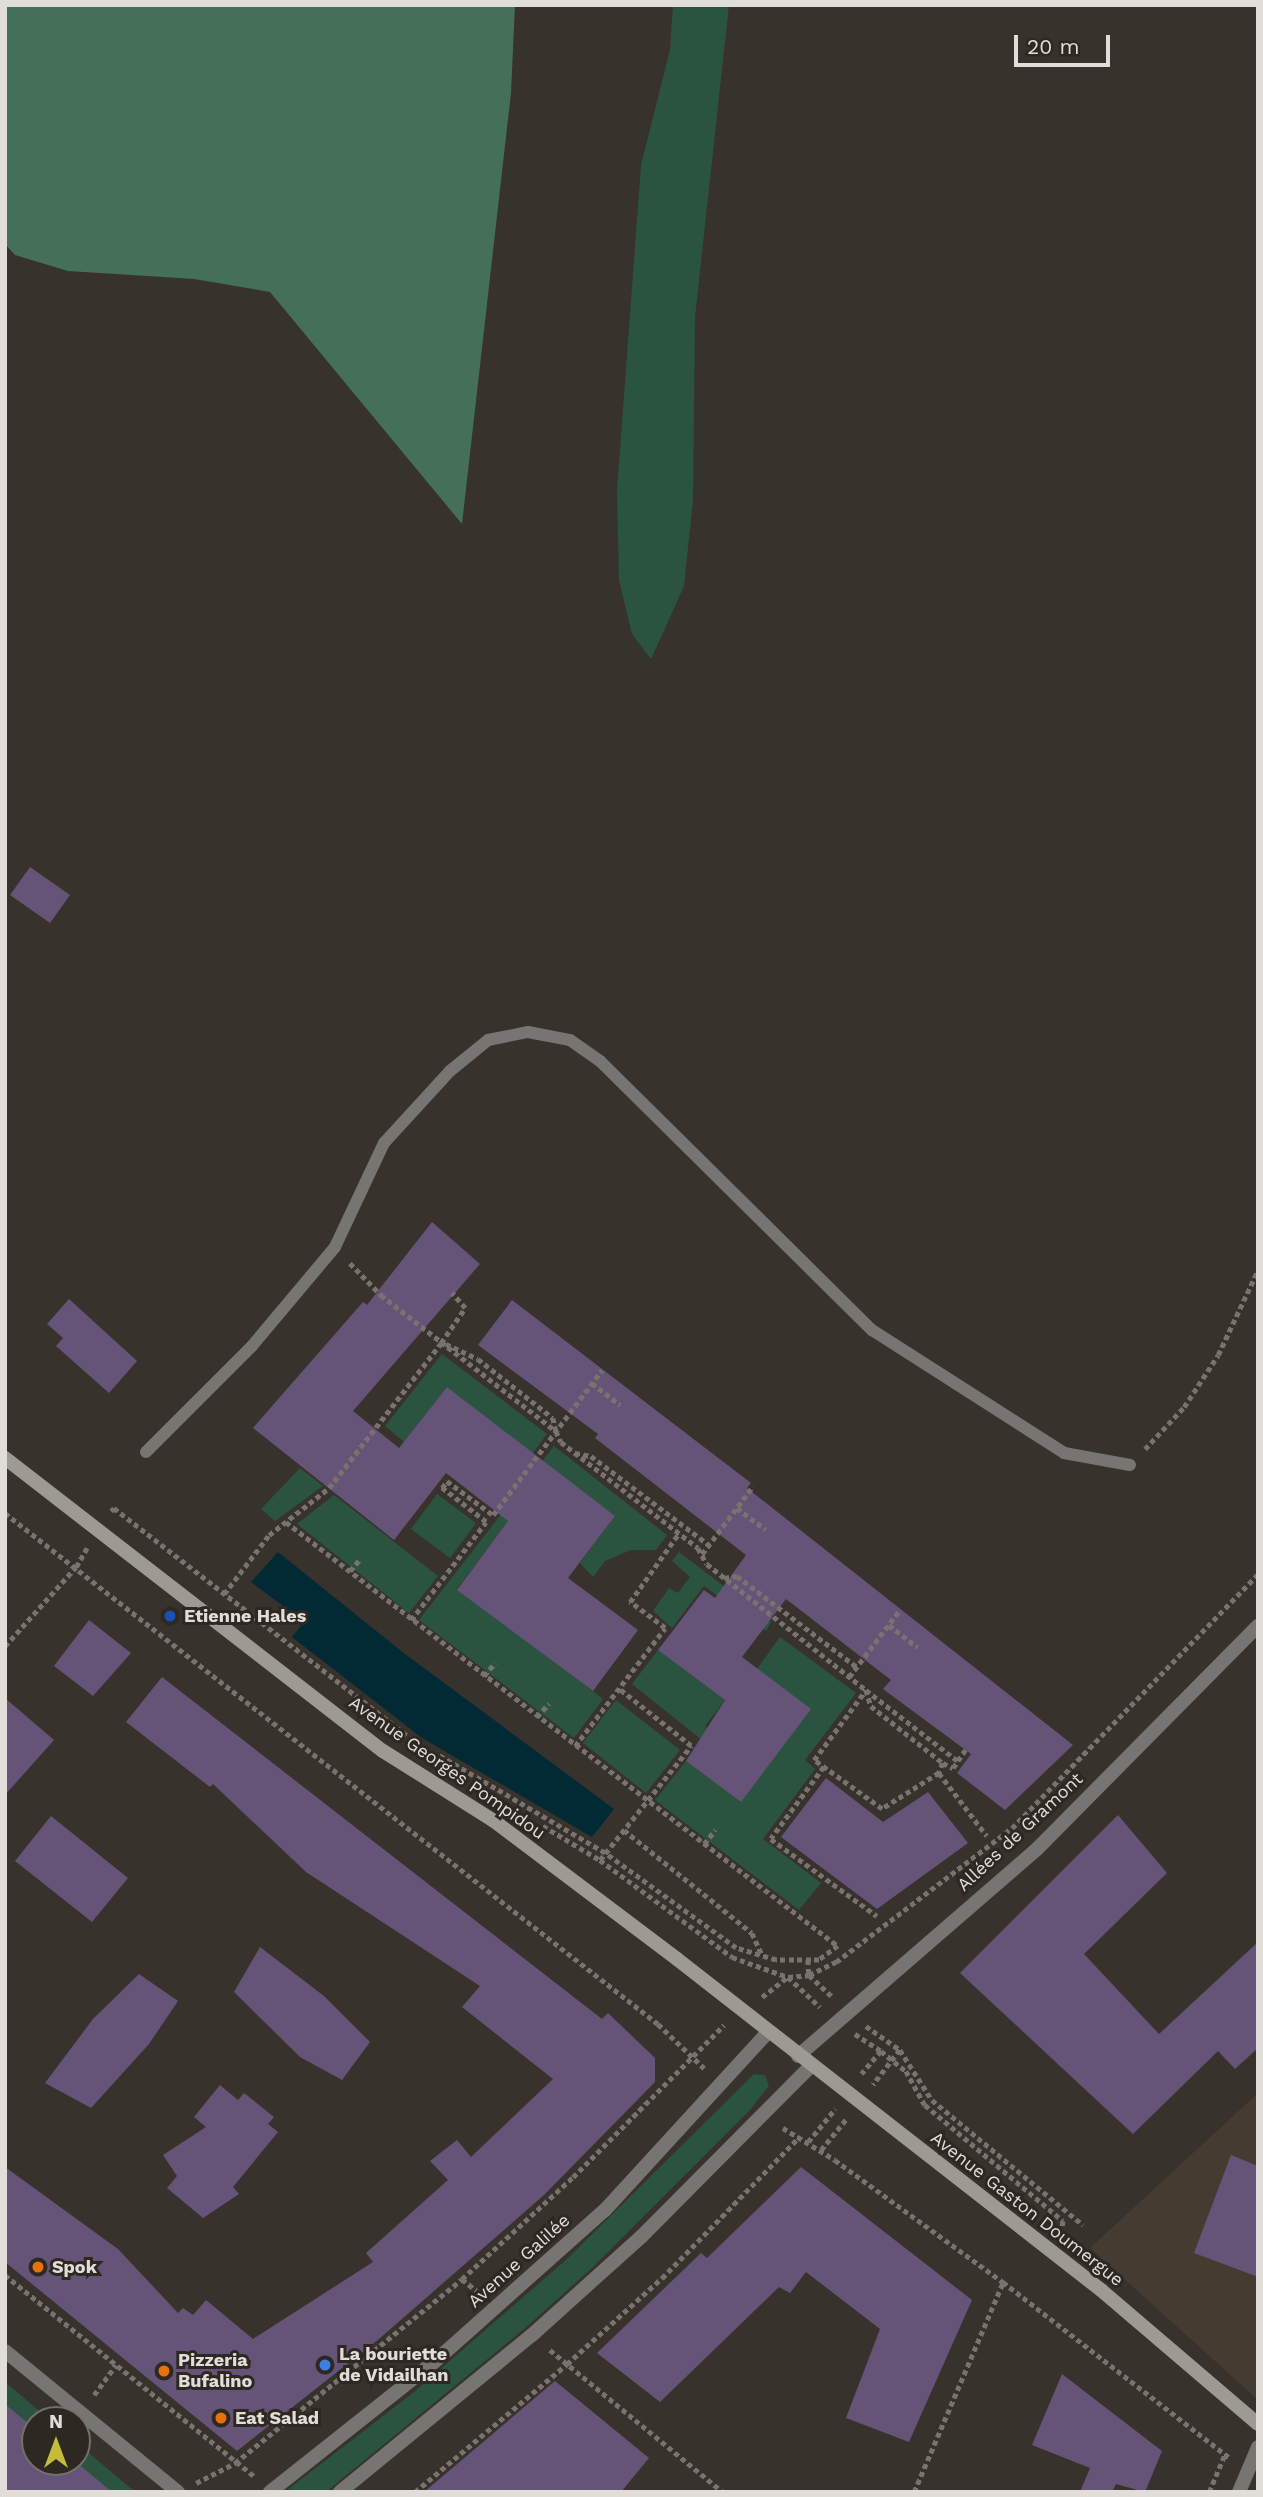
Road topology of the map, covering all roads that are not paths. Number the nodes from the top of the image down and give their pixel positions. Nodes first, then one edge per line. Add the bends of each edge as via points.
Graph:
1 (146, 1452) dead end
2 (5, 1458) edge
3 (1130, 1465) road end
4 (1258, 1626) edge
5 (768, 2032) junction
6 (798, 2056) junction
7 (811, 2066) junction
8 (5, 2351) edge
9 (1258, 2424) edge
10 (1258, 2447) edge
11 (183, 2489) edge
12 (270, 2492) edge
13 (340, 2492) edge
14 (1239, 2492) edge

1 - 3 lane via 252,1346 335,1247 384,1143 431,1091 488,1040 528,1032 570,1040 600,1061 872,1330 1064,1454
2 - 5 main road, Avenue Georges Pompidou via 383,1751 494,1821
4 - 6 street, Allées de Gramont via 1037,1849
5 - 6 main road, Avenue Gaston Doumergue
5 - 12 street, Avenue Galilée via 606,2210 423,2371
6 - 7 main road, Avenue Gaston Doumergue
7 - 9 main road, Avenue Gaston Doumergue via 1058,2257
7 - 13 street via 642,2236 532,2335
8 - 11 street
10 - 14 street

